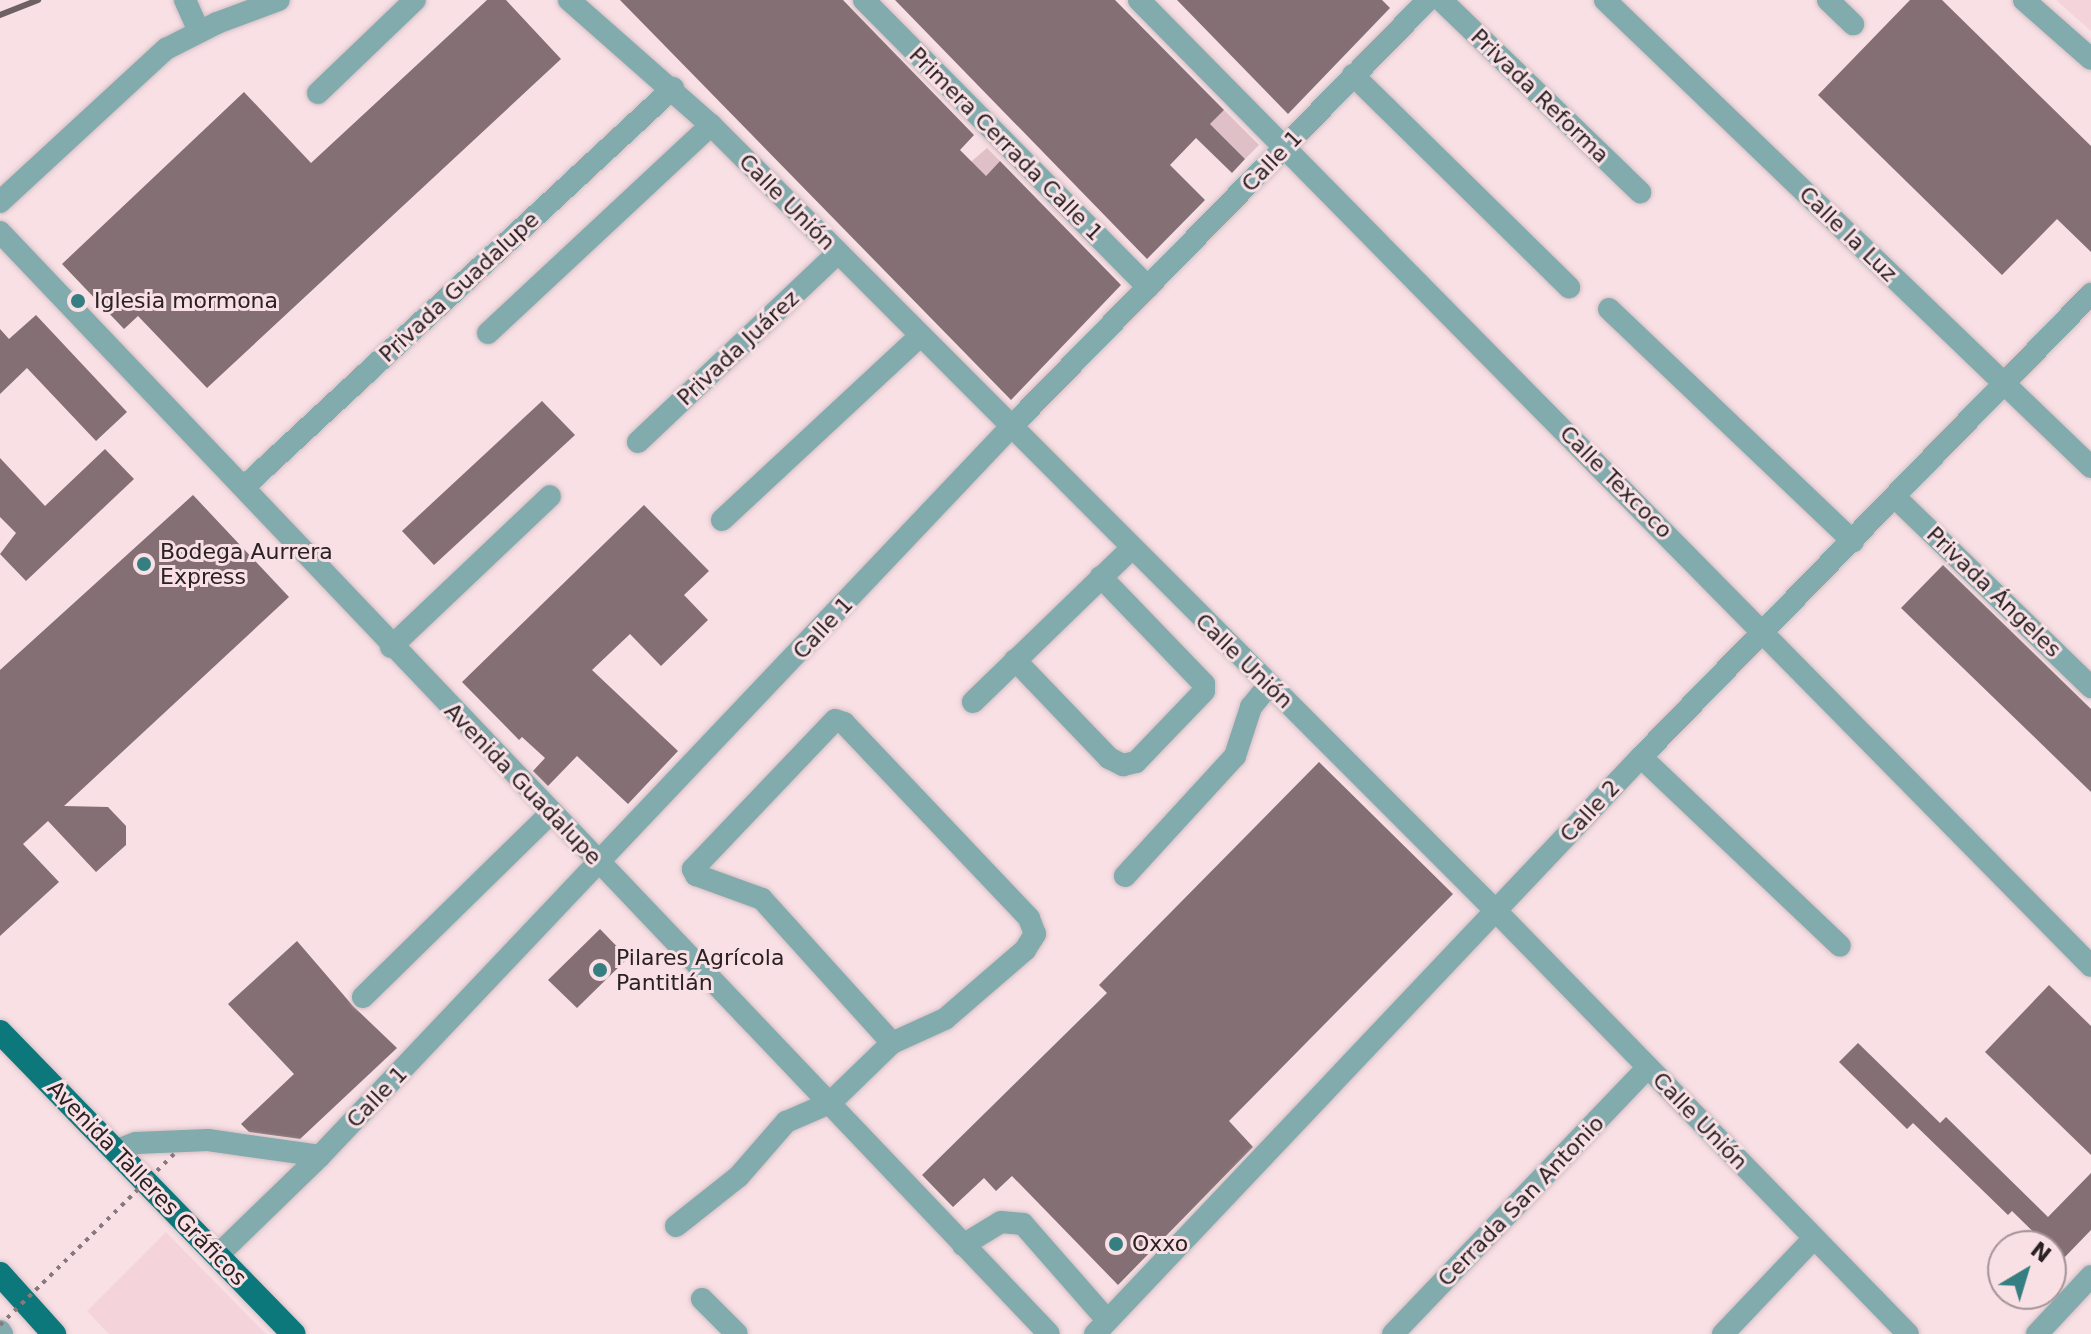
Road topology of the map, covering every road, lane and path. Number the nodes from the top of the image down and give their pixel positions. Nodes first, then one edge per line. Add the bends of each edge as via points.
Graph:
1 (185, 0) edge
2 (415, 0) edge
3 (569, 0) edge
4 (864, 0) edge
5 (1139, 0) edge
6 (1428, 0) edge
7 (1441, 0) edge
8 (1605, 0) edge
9 (1828, 0) edge
10 (2024, 0) edge
11 (267, 2) edge
12 (235, 7) edge
13 (1853, 24) dead end
14 (199, 31) junction
15 (2091, 59) edge
16 (1353, 75) junction
17 (673, 88) junction
18 (318, 93) dead end
19 (711, 125) junction
20 (1284, 149) junction
21 (1640, 192) dead end
22 (0, 202) edge
23 (5, 247) edge
24 (838, 253) junction
25 (1148, 287) junction
26 (1569, 287) dead end
27 (2087, 306) edge
28 (1609, 309) dead end
29 (488, 333) dead end
30 (920, 336) junction
31 (2005, 385) junction
32 (1010, 428) junction
33 (638, 442) dead end
34 (2091, 467) edge
35 (244, 487) junction
36 (550, 496) dead end
37 (1896, 498) junction
38 (722, 520) dead end
39 (1853, 541) junction
40 (1130, 550) junction
41 (1101, 577) junction
42 (1765, 629) junction
43 (391, 647) junction
44 (1015, 660) junction
45 (1269, 685) junction
46 (2091, 687) edge
47 (973, 702) dead end
48 (1641, 757) junction
49 (551, 813) junction
50 (601, 864) junction
51 (1125, 876) dead end
52 (1496, 911) junction
53 (1840, 946) dead end
54 (2091, 966) edge
55 (363, 997) dead end
56 (0, 1032) edge
57 (892, 1043) junction
58 (1648, 1067) junction
59 (830, 1103) junction
60 (115, 1151) junction
61 (174, 1154) dead end
62 (320, 1156) junction
63 (676, 1226) dead end
64 (1814, 1238) junction
65 (963, 1245) junction
66 (218, 1255) junction
67 (0, 1274) edge
68 (2091, 1276) edge
69 (702, 1299) dead end
70 (0, 1325) edge
71 (1101, 1327) edge
72 (54, 1334) edge
73 (294, 1334) edge
74 (737, 1334) edge
75 (1049, 1334) edge
76 (1393, 1334) edge
77 (1723, 1334) edge
78 (1908, 1334) edge
79 (2037, 1334) edge

1 - 14 street
2 - 18 street
3 - 17 street, Calle Unión
4 - 25 street, Primera Cerrada Calle 1
5 - 20 street, Calle Texcoco
6 - 16 street, Calle 1
7 - 21 street, Privada Reforma
8 - 31 street, Calle la Luz
9 - 13 street
10 - 15 street
11 - 12 street
12 - 14 street
14 - 22 street via 126,83
16 - 20 street, Calle 1
16 - 26 street
17 - 19 street, Calle Unión
17 - 35 street, Privada Guadalupe
19 - 24 street, Calle Unión
19 - 29 street
20 - 25 street, Calle 1
20 - 42 street, Calle Texcoco
23 - 35 street, Avenida Guadalupe
24 - 30 street, Calle Unión
24 - 33 street, Privada Juárez
25 - 32 street, Calle 1
27 - 31 street, Calle 2
28 - 39 street
30 - 32 street, Calle Unión
30 - 38 street
31 - 34 street, Calle la Luz
31 - 37 street, Calle 2
32 - 40 street, Calle Unión
32 - 50 street, Calle 1
35 - 43 street, Avenida Guadalupe
36 - 43 street
37 - 39 street, Calle 2
37 - 46 street, Privada Ángeles
39 - 42 street, Calle 2
40 - 41 street
40 - 45 street, Calle Unión
41 - 44 street
41 - 44 street via 1204,684 1204,691 1136,762 1123,765 1109,758
42 - 48 street, Calle 2
42 - 54 street, Calle Texcoco
43 - 49 street, Avenida Guadalupe
44 - 47 street
45 - 51 street via 1251,707 1235,756
45 - 52 street, Calle Unión
48 - 52 street, Calle 2
48 - 53 street
49 - 50 street, Avenida Guadalupe
49 - 55 street
50 - 59 street, Avenida Guadalupe
50 - 62 street, Calle 1
52 - 58 street, Calle Unión
52 - 71 street, Calle 2
56 - 60 main road, Avenida Talleres Gráficos
57 - 57 street via 762,899 696,875 693,869 835,720 844,723 1029,918 1035,934 1025,950 945,1019
57 - 59 street
58 - 64 street, Calle Unión
58 - 76 street, Cerrada San Antonio
59 - 63 street via 786,1122 739,1176
59 - 65 street, Avenida Guadalupe
60 - 62 street via 136,1143 208,1140
60 - 66 main road, Avenida Talleres Gráficos
61 - 70 path, bridge
62 - 66 street, Calle 1
64 - 77 street
64 - 78 street, Calle Unión
65 - 71 street via 1001,1222 1023,1224
65 - 75 street, Avenida Guadalupe
66 - 73 main road, Avenida Talleres Gráficos
67 - 72 main road
68 - 79 street
69 - 74 street

